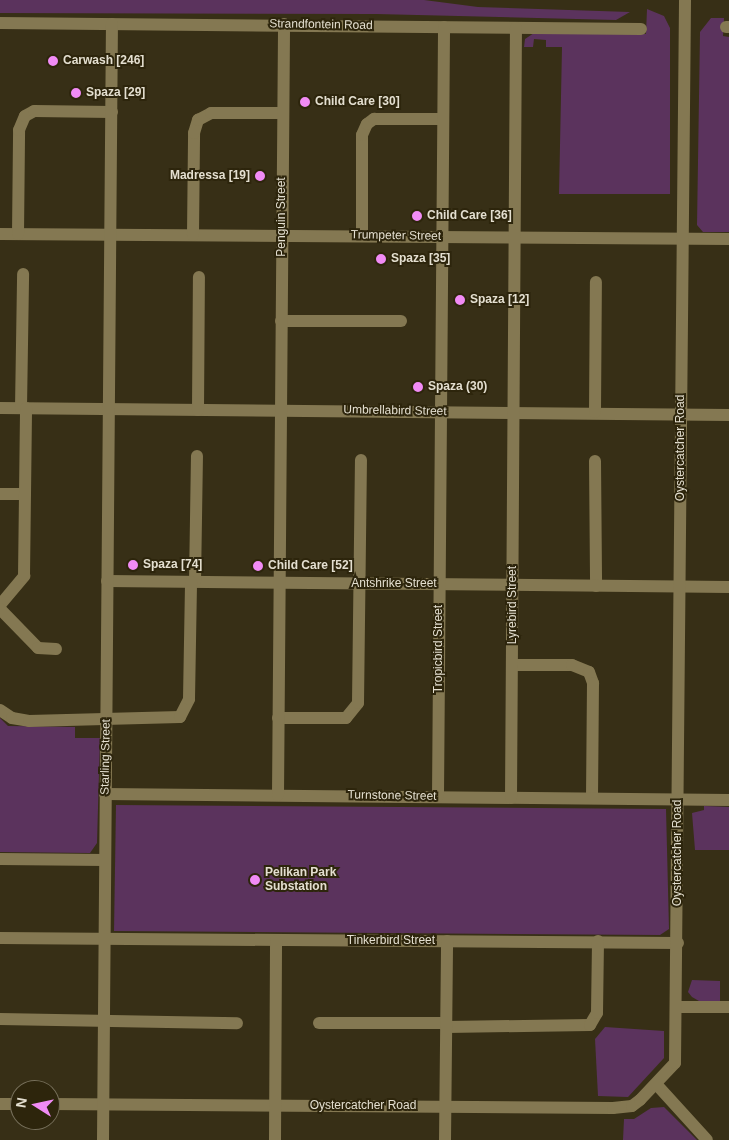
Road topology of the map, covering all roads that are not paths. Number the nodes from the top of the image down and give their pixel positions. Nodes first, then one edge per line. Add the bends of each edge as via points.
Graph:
1 (686, 0) edge
2 (0, 23) edge
3 (112, 24) junction
4 (284, 24) junction
5 (444, 27) junction
6 (516, 28) junction
7 (641, 29) dead end
8 (112, 112) junction
9 (282, 113) junction
10 (443, 119) junction
11 (0, 234) edge
12 (18, 234) junction
13 (110, 235) junction
14 (193, 235) junction
15 (362, 235) junction
16 (282, 236) junction
17 (442, 237) junction
18 (514, 237) junction
19 (729, 239) edge
20 (681, 240) junction
21 (23, 274) dead end
22 (198, 277) dead end
23 (596, 282) dead end
24 (281, 321) junction
25 (401, 321) dead end
26 (0, 408) edge
27 (23, 408) junction
28 (108, 408) junction
29 (198, 410) junction
30 (280, 410) junction
31 (441, 411) junction
32 (514, 412) junction
33 (595, 412) junction
34 (682, 414) junction
35 (729, 415) edge
36 (197, 456) dead end
37 (362, 460) dead end
38 (595, 461) dead end
39 (0, 494) edge
40 (25, 494) junction
41 (107, 581) junction
42 (193, 582) junction
43 (279, 583) junction
44 (361, 584) junction
45 (440, 584) junction
46 (513, 585) junction
47 (596, 586) junction
48 (680, 586) junction
49 (729, 587) edge
50 (0, 605) edge
51 (0, 610) edge
52 (56, 649) dead end
53 (512, 665) junction
54 (0, 710) edge
55 (108, 718) junction
56 (278, 718) junction
57 (106, 794) junction
58 (278, 795) junction
59 (438, 796) junction
60 (592, 797) junction
61 (511, 798) junction
62 (678, 799) junction
63 (729, 800) edge
64 (0, 859) edge
65 (105, 860) junction
66 (0, 938) edge
67 (104, 938) junction
68 (276, 941) junction
69 (447, 941) junction
70 (598, 942) junction
71 (678, 943) junction
72 (677, 1007) junction
73 (729, 1007) edge
74 (0, 1019) edge
75 (104, 1021) junction
76 (237, 1023) dead end
77 (319, 1023) dead end
78 (446, 1026) junction
79 (656, 1085) junction
80 (60, 1104) edge
81 (103, 1105) junction
82 (275, 1106) junction
83 (445, 1107) junction
84 (103, 1140) edge
85 (275, 1140) edge
86 (445, 1140) edge
87 (707, 1140) edge

1 - 20 street, Oystercatcher Road
2 - 3 street, Strandfontein Road
3 - 4 street, Strandfontein Road
3 - 8 street, Starling Street
4 - 5 street, Strandfontein Road
4 - 9 street, Penguin Street
5 - 6 street, Strandfontein Road
5 - 10 street, Tropicbird Street
6 - 7 street, Strandfontein Road
6 - 18 street, Lyrebird Street
8 - 12 street via 34,112 25,116 19,130
8 - 13 street, Starling Street
9 - 14 street via 211,112 198,120 194,133
9 - 16 street, Penguin Street
10 - 15 street via 374,119 367,124 362,135
10 - 17 street, Tropicbird Street
11 - 12 street, Trumpeter Street
12 - 13 street, Trumpeter Street
13 - 14 street, Trumpeter Street
13 - 28 street, Starling Street
14 - 16 street, Trumpeter Street
15 - 16 street, Trumpeter Street
15 - 17 street, Trumpeter Street
16 - 24 street, Penguin Street
17 - 18 street, Trumpeter Street
17 - 31 street, Tropicbird Street
18 - 20 street, Trumpeter Street
18 - 32 street, Lyrebird Street
19 - 20 street, Trumpeter Street
20 - 34 street, Oystercatcher Road
21 - 27 street
22 - 29 street
23 - 33 street
24 - 25 street
24 - 30 street, Penguin Street
26 - 27 street, Umbrellabird Street
27 - 28 street, Umbrellabird Street
27 - 40 street
28 - 29 street, Umbrellabird Street
28 - 41 street, Starling Street
29 - 30 street, Umbrellabird Street
30 - 31 street, Umbrellabird Street
30 - 43 street, Penguin Street
31 - 32 street, Umbrellabird Street
31 - 45 street, Tropicbird Street
32 - 33 street, Umbrellabird Street
32 - 46 street, Lyrebird Street
33 - 34 street, Umbrellabird Street
34 - 35 street, Umbrellabird Street
34 - 48 street, Oystercatcher Road
36 - 42 street
37 - 44 street
38 - 47 street
39 - 40 street
40 - 50 street via 24,576
41 - 42 street, Antshrike Street
41 - 55 street, Starling Street
42 - 43 street, Antshrike Street
42 - 55 street via 190,693 184,713 168,718
43 - 44 street, Antshrike Street
43 - 56 street, Penguin Street
44 - 45 street, Antshrike Street
44 - 56 street via 356,710 338,719
45 - 46 street, Antshrike Street
45 - 59 street, Tropicbird Street
46 - 47 street, Antshrike Street
46 - 53 street, Lyrebird Street
47 - 48 street, Antshrike Street
48 - 49 street, Antshrike Street
48 - 62 street, Oystercatcher Road
51 - 52 street via 38,648
53 - 60 street via 572,665 589,672 593,683
53 - 61 street, Lyrebird Street
54 - 55 street via 19,721
55 - 57 street, Starling Street
56 - 58 street, Penguin Street
57 - 58 street, Turnstone Street
57 - 65 street, Starling Street
58 - 59 street, Turnstone Street
59 - 61 street, Turnstone Street
60 - 61 street, Turnstone Street
60 - 62 street, Turnstone Street
62 - 63 street, Turnstone Street
62 - 71 street, Oystercatcher Road
64 - 65 street
65 - 67 street, Starling Street
66 - 67 street, Tinkerbird Street
67 - 68 street, Tinkerbird Street
67 - 75 street, Starling Street
68 - 69 street, Tinkerbird Street
68 - 82 street
69 - 70 street, Tinkerbird Street
69 - 78 street
70 - 71 street, Tinkerbird Street
70 - 78 street via 597,1013 590,1025
71 - 72 street, Oystercatcher Road
72 - 73 street
72 - 79 street, Oystercatcher Road via 676,1058
74 - 75 street
75 - 76 street
75 - 81 street, Starling Street
77 - 78 street
78 - 83 street
79 - 83 street, Oystercatcher Road via 626,1108
79 - 87 street
80 - 81 street, Oystercatcher Road
81 - 82 street, Oystercatcher Road
81 - 84 street, Starling Street
82 - 83 street, Oystercatcher Road
82 - 85 street
83 - 86 street

